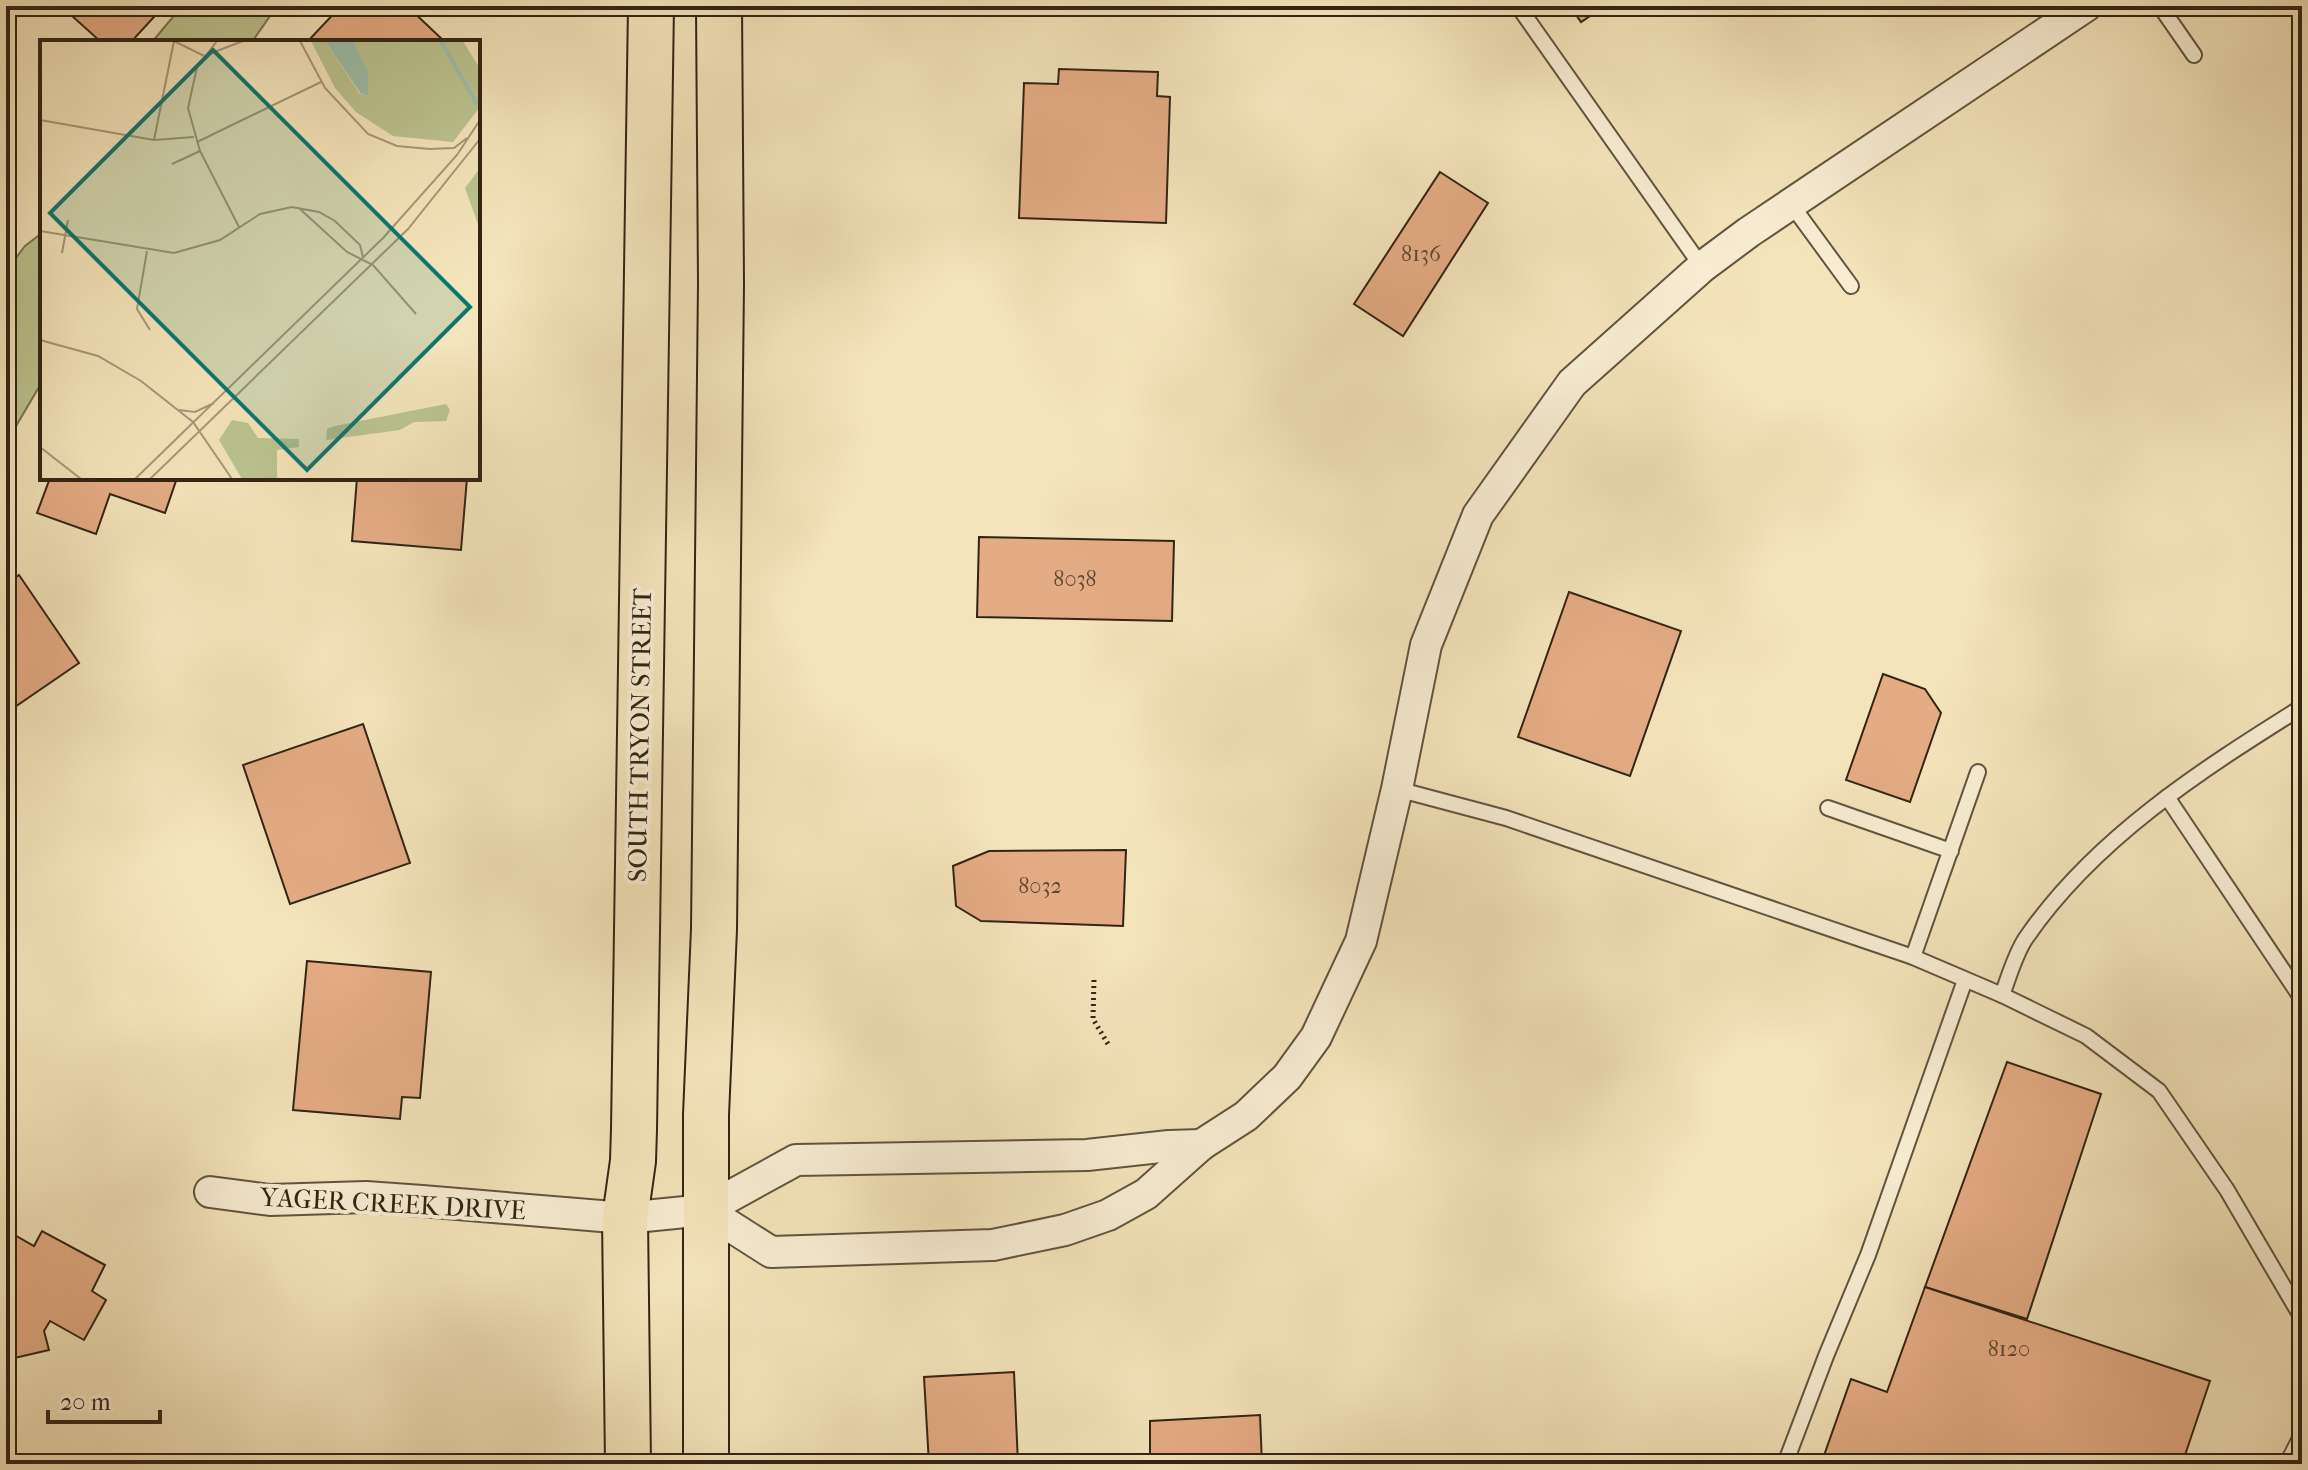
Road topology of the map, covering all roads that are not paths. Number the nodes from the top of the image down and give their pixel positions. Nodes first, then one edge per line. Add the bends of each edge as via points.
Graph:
1 (651, 6) edge
2 (719, 6) edge
3 (1518, 6) edge
4 (2086, 6) edge
5 (2160, 6) edge
6 (2194, 55) dead end
7 (1791, 204) junction
8 (1702, 267) junction
9 (1851, 286) dead end
10 (2302, 707) edge
11 (1978, 772) dead end
12 (1397, 789) junction
13 (2167, 797) junction
14 (1828, 808) dead end
15 (1951, 851) junction
16 (1913, 957) junction
17 (1965, 980) junction
18 (2002, 995) junction
19 (2302, 999) edge
20 (1201, 1145) junction
21 (210, 1192) dead end
22 (705, 1210) junction
23 (625, 1218) junction
24 (2302, 1318) edge
25 (2302, 1434) edge
26 (628, 1464) edge
27 (706, 1464) edge
28 (1785, 1464) edge
29 (2287, 1464) edge

1 - 23 main road, SOUTH TRYON STREET via 634,1129
2 - 22 main road via 714,914
3 - 8 lane
4 - 7 street
5 - 6 lane
7 - 8 street
7 - 9 lane
8 - 12 street via 1572,383 1478,515 1426,645
10 - 13 lane
11 - 15 lane
12 - 16 lane via 1506,818
12 - 20 street via 1361,941 1316,1037 1287,1077 1246,1116
13 - 18 lane via 2076,876 2024,941
13 - 19 lane
14 - 15 lane
15 - 16 lane
16 - 17 lane
17 - 18 lane
17 - 28 lane via 1868,1255
18 - 24 lane via 2086,1036 2159,1091 2227,1190
20 - 22 street via 1087,1155 796,1160
20 - 22 street via 1146,1194 1108,1215 993,1245 771,1252
21 - 23 street, YAGER CREEK DRIVE via 270,1200 366,1197
22 - 23 street, YAGER CREEK DRIVE
22 - 27 main road
23 - 26 main road, SOUTH TRYON STREET
25 - 29 lane

